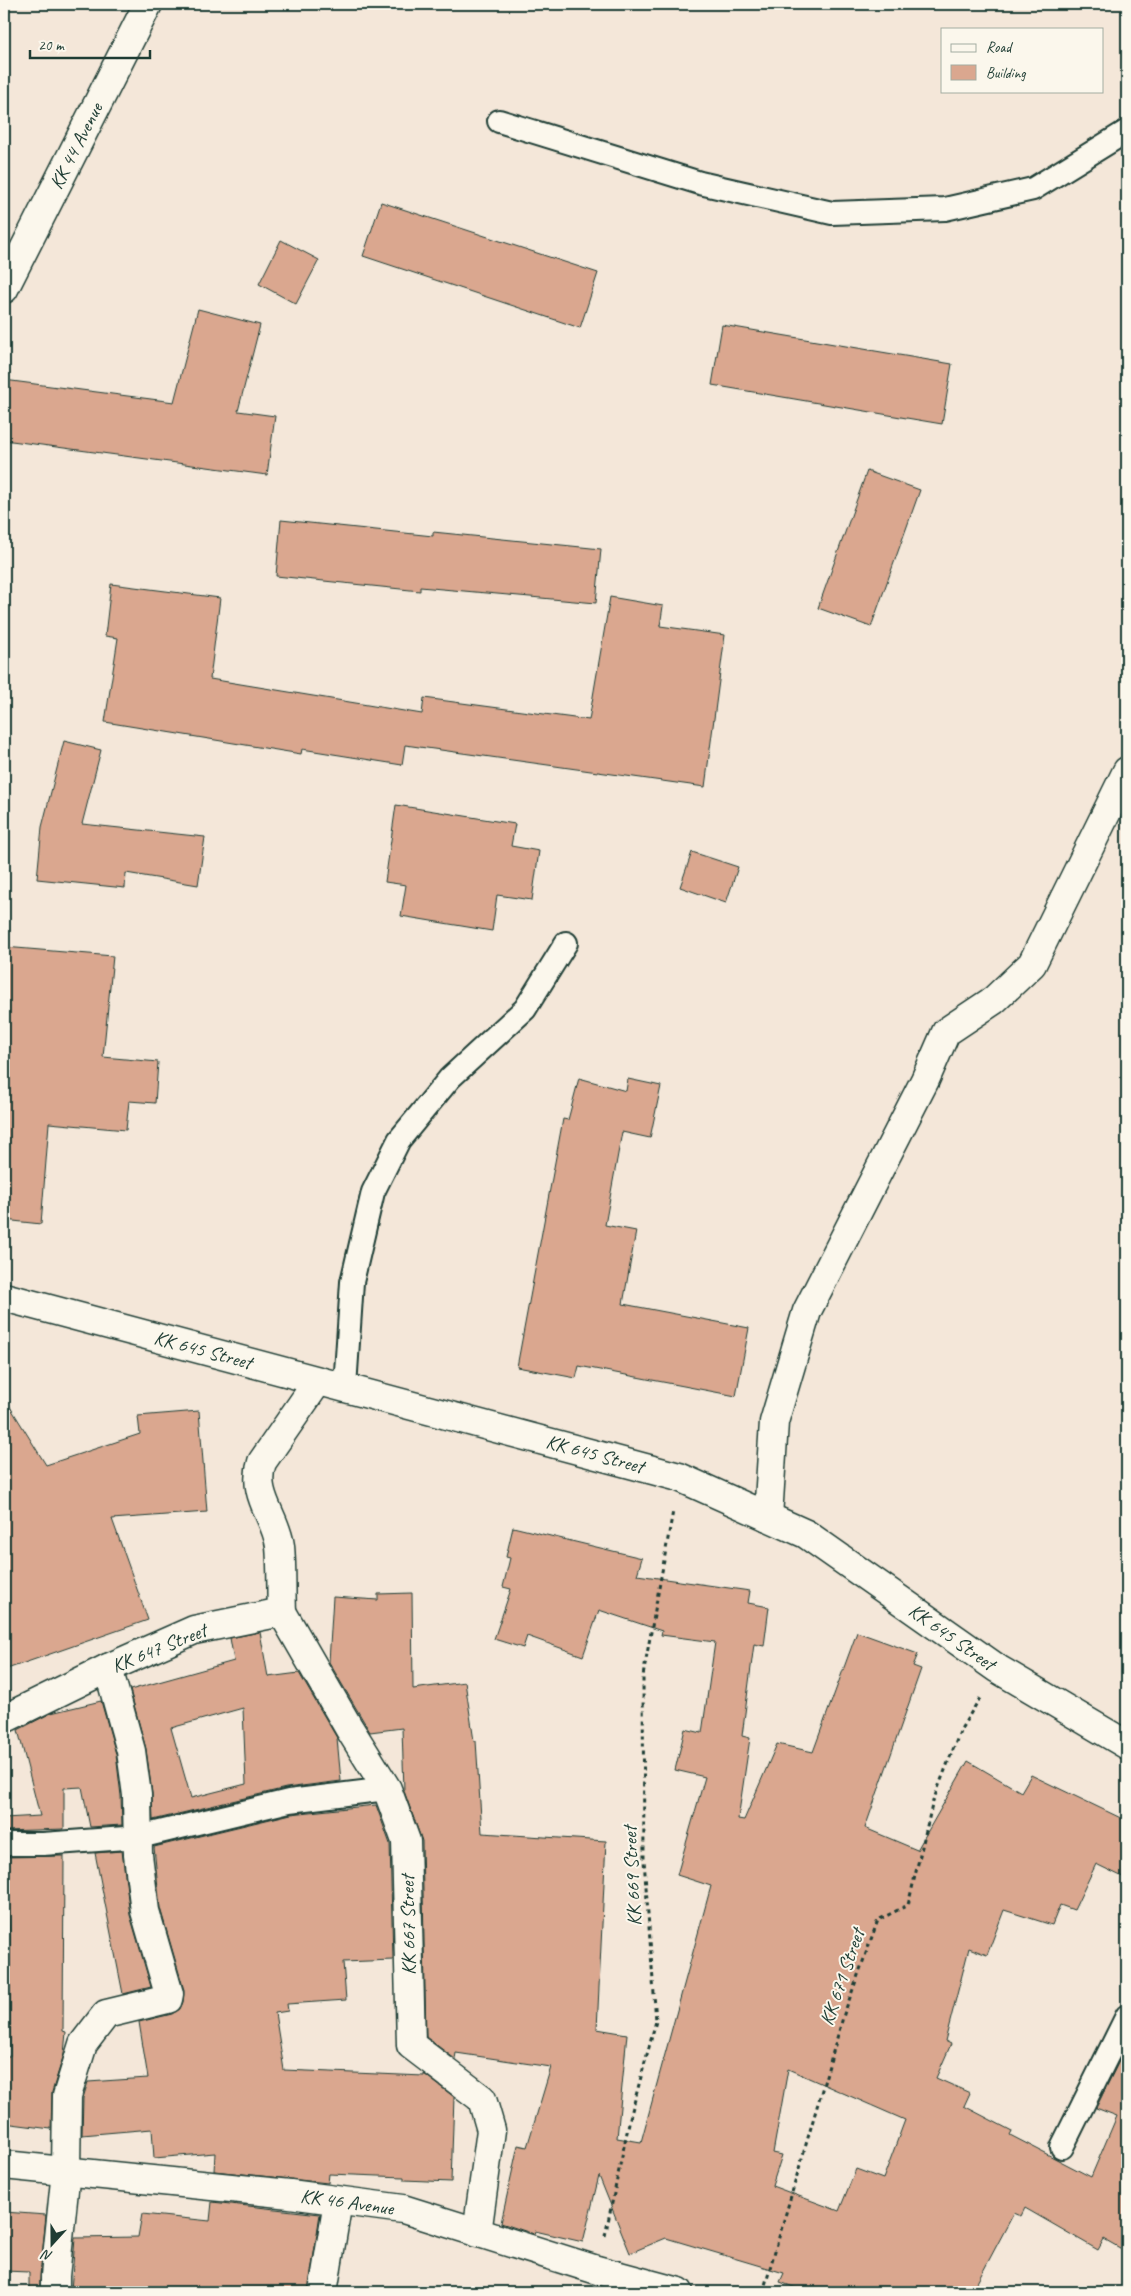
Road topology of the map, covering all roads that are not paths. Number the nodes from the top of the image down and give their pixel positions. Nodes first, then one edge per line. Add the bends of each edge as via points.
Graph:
1 (148, 4) edge
2 (500, 121) dead end
3 (1127, 131) edge
4 (4, 288) edge
5 (1127, 771) edge
6 (566, 943) dead end
7 (4, 1297) edge
8 (318, 1380) junction
9 (345, 1388) junction
10 (768, 1517) junction
11 (282, 1612) junction
12 (108, 1668) junction
13 (4, 1719) edge
14 (1127, 1745) edge
15 (387, 1789) junction
16 (139, 1837) junction
17 (4, 1844) edge
18 (1127, 2016) edge
19 (1062, 2147) dead end
20 (4, 2164) edge
21 (66, 2171) junction
22 (338, 2200) junction
23 (477, 2233) junction
24 (55, 2292) edge
25 (323, 2292) edge
26 (679, 2292) edge

1 - 4 street, KK 44 Avenue
2 - 3 lane via 700,183 832,212 945,209 1033,189
5 - 10 street via 1032,964 994,1000 946,1032 807,1311 774,1422
6 - 9 lane via 525,1009 450,1078 394,1148 373,1192 352,1282
7 - 8 street, KK 645 Street
8 - 9 street, KK 645 Street
8 - 11 street via 262,1462 258,1475 259,1488 280,1545
9 - 10 street, KK 645 Street via 679,1477
10 - 14 street, KK 645 Street via 806,1534 998,1670 1065,1706
11 - 12 street, KK 647 Street via 194,1630
11 - 15 street, KK 667 Street
12 - 13 street, KK 647 Street
12 - 16 street via 131,1751
15 - 16 lane via 289,1801
15 - 23 street, KK 667 Street via 406,1841 411,2045 482,2099 491,2130
16 - 17 lane
16 - 21 street via 145,1912 168,1999 106,2014 83,2044 67,2096
18 - 19 lane
20 - 21 street, KK 46 Avenue
21 - 22 street, KK 46 Avenue
21 - 24 street
22 - 23 street, KK 46 Avenue via 403,2209
22 - 25 street
23 - 26 street, KK 46 Avenue

